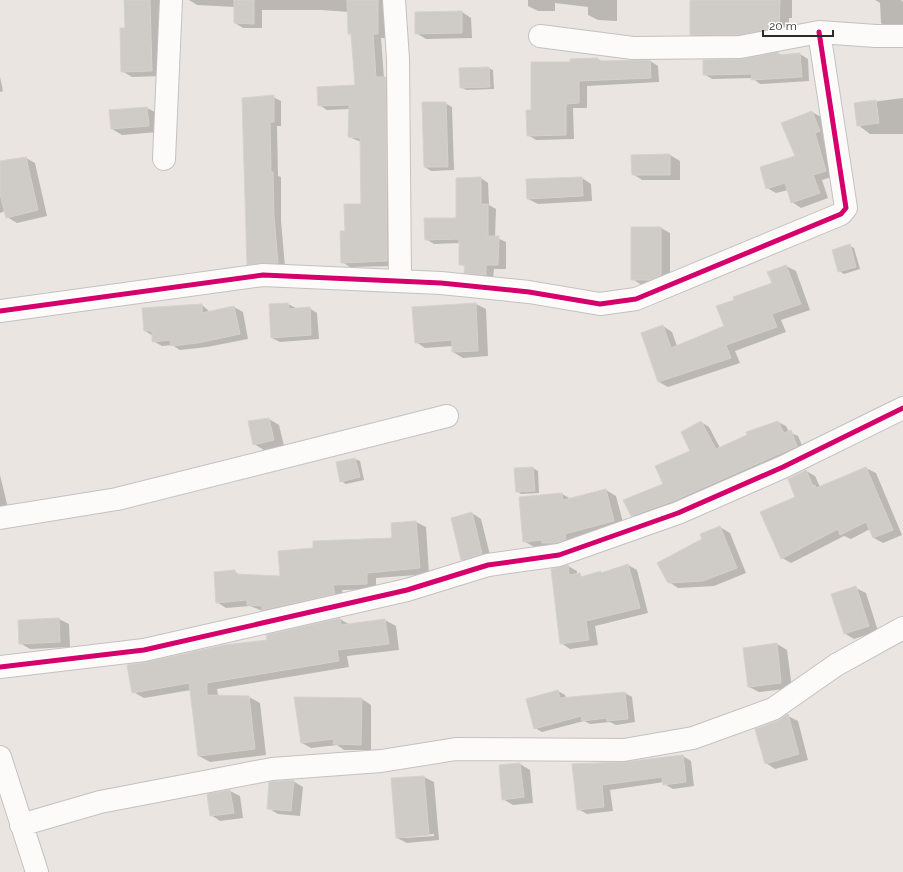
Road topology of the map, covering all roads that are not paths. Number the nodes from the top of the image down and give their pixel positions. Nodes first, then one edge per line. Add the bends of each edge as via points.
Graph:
1 (171, 0) edge
2 (394, 0) edge
3 (819, 32) junction
4 (540, 36) dead end
5 (903, 36) edge
6 (164, 159) dead end
7 (400, 281) junction
8 (0, 311) edge
9 (903, 408) edge
10 (447, 416) dead end
11 (0, 518) edge
12 (903, 628) edge
13 (0, 667) edge
14 (1, 763) edge
15 (21, 825) junction
16 (37, 872) edge

1 - 6 street
2 - 7 street via 398,59
3 - 4 street via 740,47 633,48
3 - 5 street
3 - 7 street via 845,197 846,208 841,214 636,299 600,304 529,292
7 - 8 street via 263,274
9 - 13 street via 783,467 678,513 559,555 488,565 407,590 144,650
10 - 11 street via 117,499
12 - 15 street via 836,664 773,709 693,738 624,750 456,749 381,761 272,769 100,802
14 - 15 street
15 - 16 street

